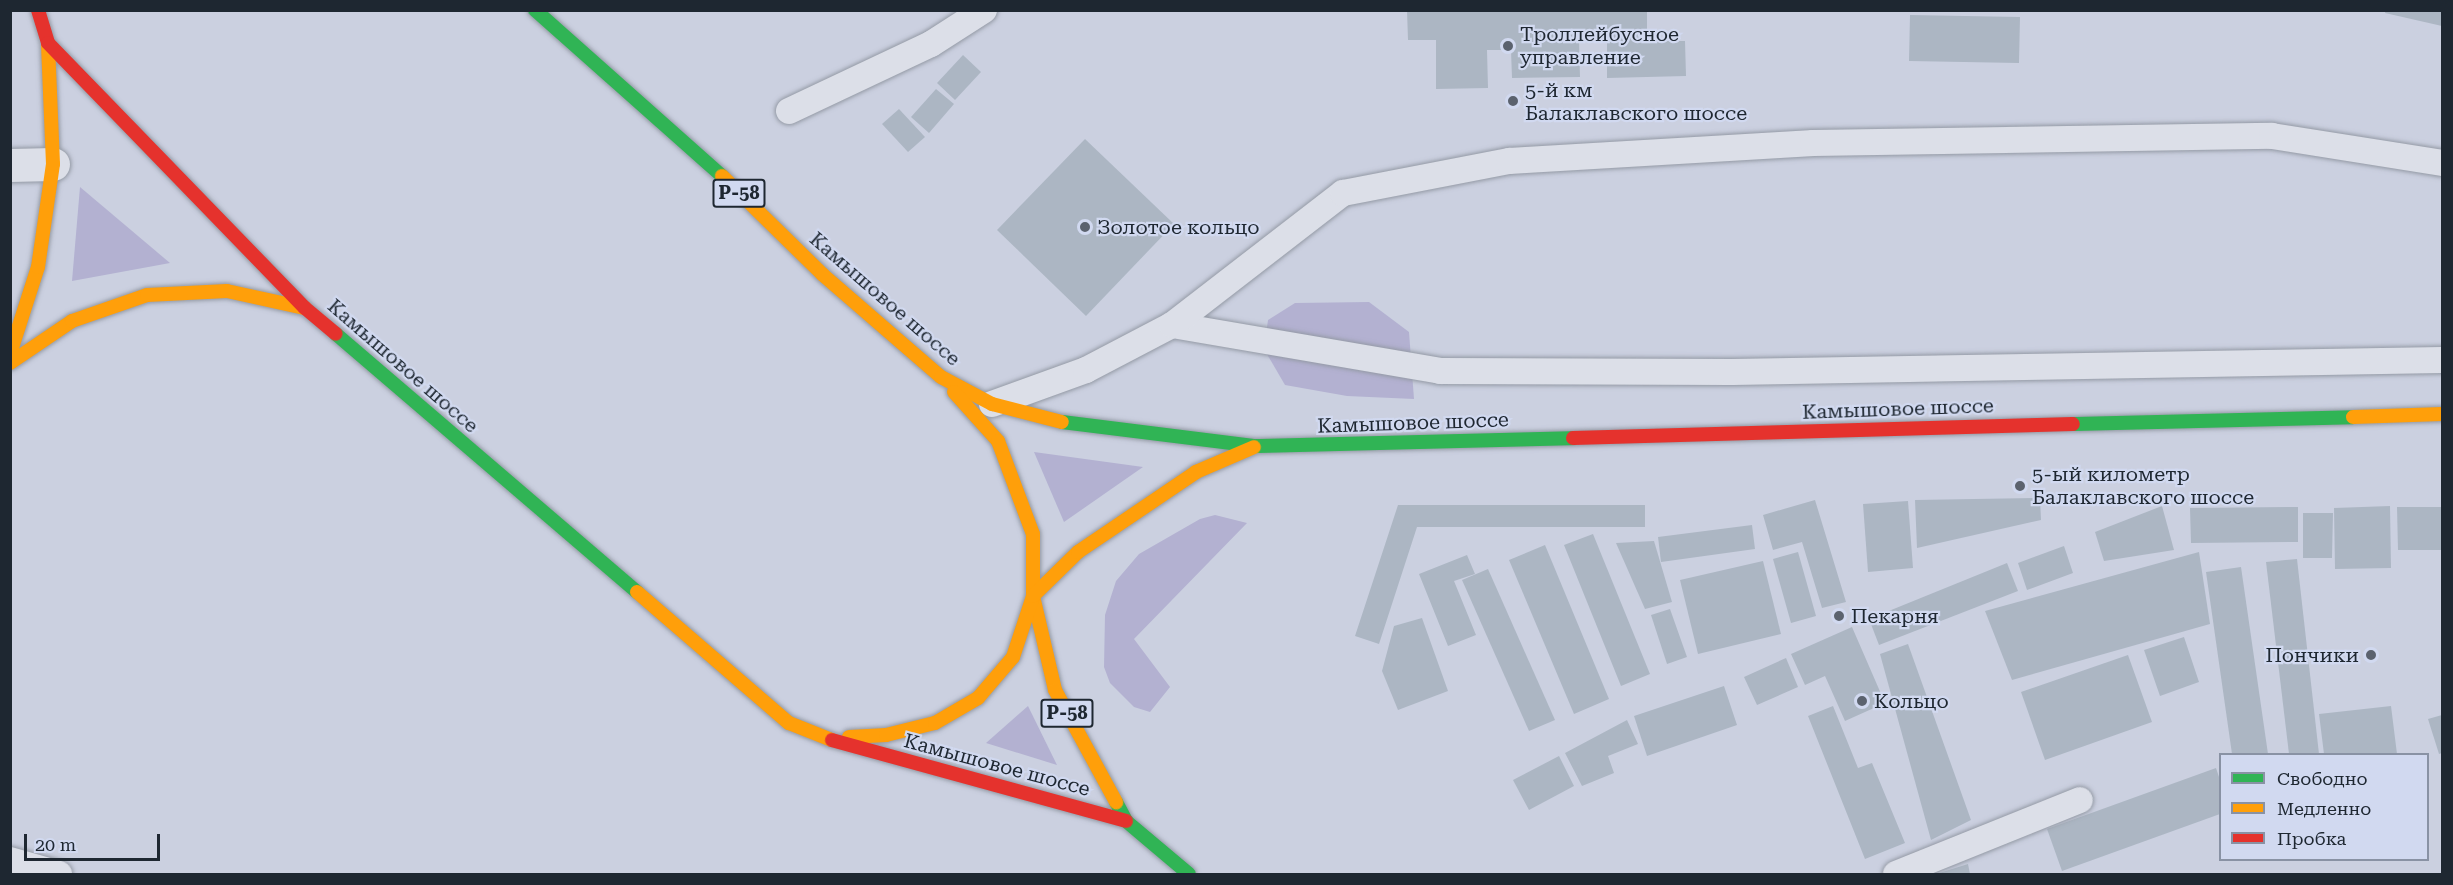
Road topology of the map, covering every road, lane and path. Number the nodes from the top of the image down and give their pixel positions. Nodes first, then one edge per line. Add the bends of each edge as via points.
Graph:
1 (38, 10) edge
2 (48, 10) edge
3 (535, 10) edge
4 (984, 10) edge
5 (48, 43) junction
6 (789, 111) dead end
7 (2442, 163) edge
8 (53, 164) junction
9 (10, 165) edge
10 (305, 308) junction
11 (1172, 325) junction
12 (10, 354) edge
13 (2442, 360) edge
14 (10, 363) edge
15 (941, 377) junction
16 (992, 404) junction
17 (2442, 414) edge
18 (1256, 446) junction
19 (1033, 596) junction
20 (827, 738) junction
21 (2080, 800) dead end
22 (1126, 821) junction
23 (10, 860) edge
24 (59, 874) edge
25 (1189, 874) edge
26 (1896, 874) edge

1 - 5 main road
2 - 5 main road
3 - 15 main road, Камышовое шоссе / Р-58 via 714,168 822,274
4 - 6 lane via 931,44
5 - 8 main road
5 - 10 main road, Камышовое шоссе
7 - 11 lane via 2272,135 1812,143 1509,161 1343,193
8 - 9 street
8 - 12 main road via 38,267
10 - 14 main road via 227,291 147,295 72,321
10 - 20 main road, Камышовое шоссе via 789,723
11 - 13 lane via 1440,371 1732,372
11 - 16 lane via 1086,370
15 - 16 main road, Камышовое шоссе
15 - 19 main road, Р-58 via 998,441 1032,534
16 - 18 main road, Камышовое шоссе via 1075,426
17 - 18 main road, Камышовое шоссе
18 - 19 main road via 1176,485 1078,552
19 - 20 main road via 1013,657 978,698 935,723 886,735
19 - 22 main road, Р-58 via 1054,690
20 - 22 main road, Камышовое шоссе
21 - 26 lane
22 - 25 main road
23 - 24 lane

